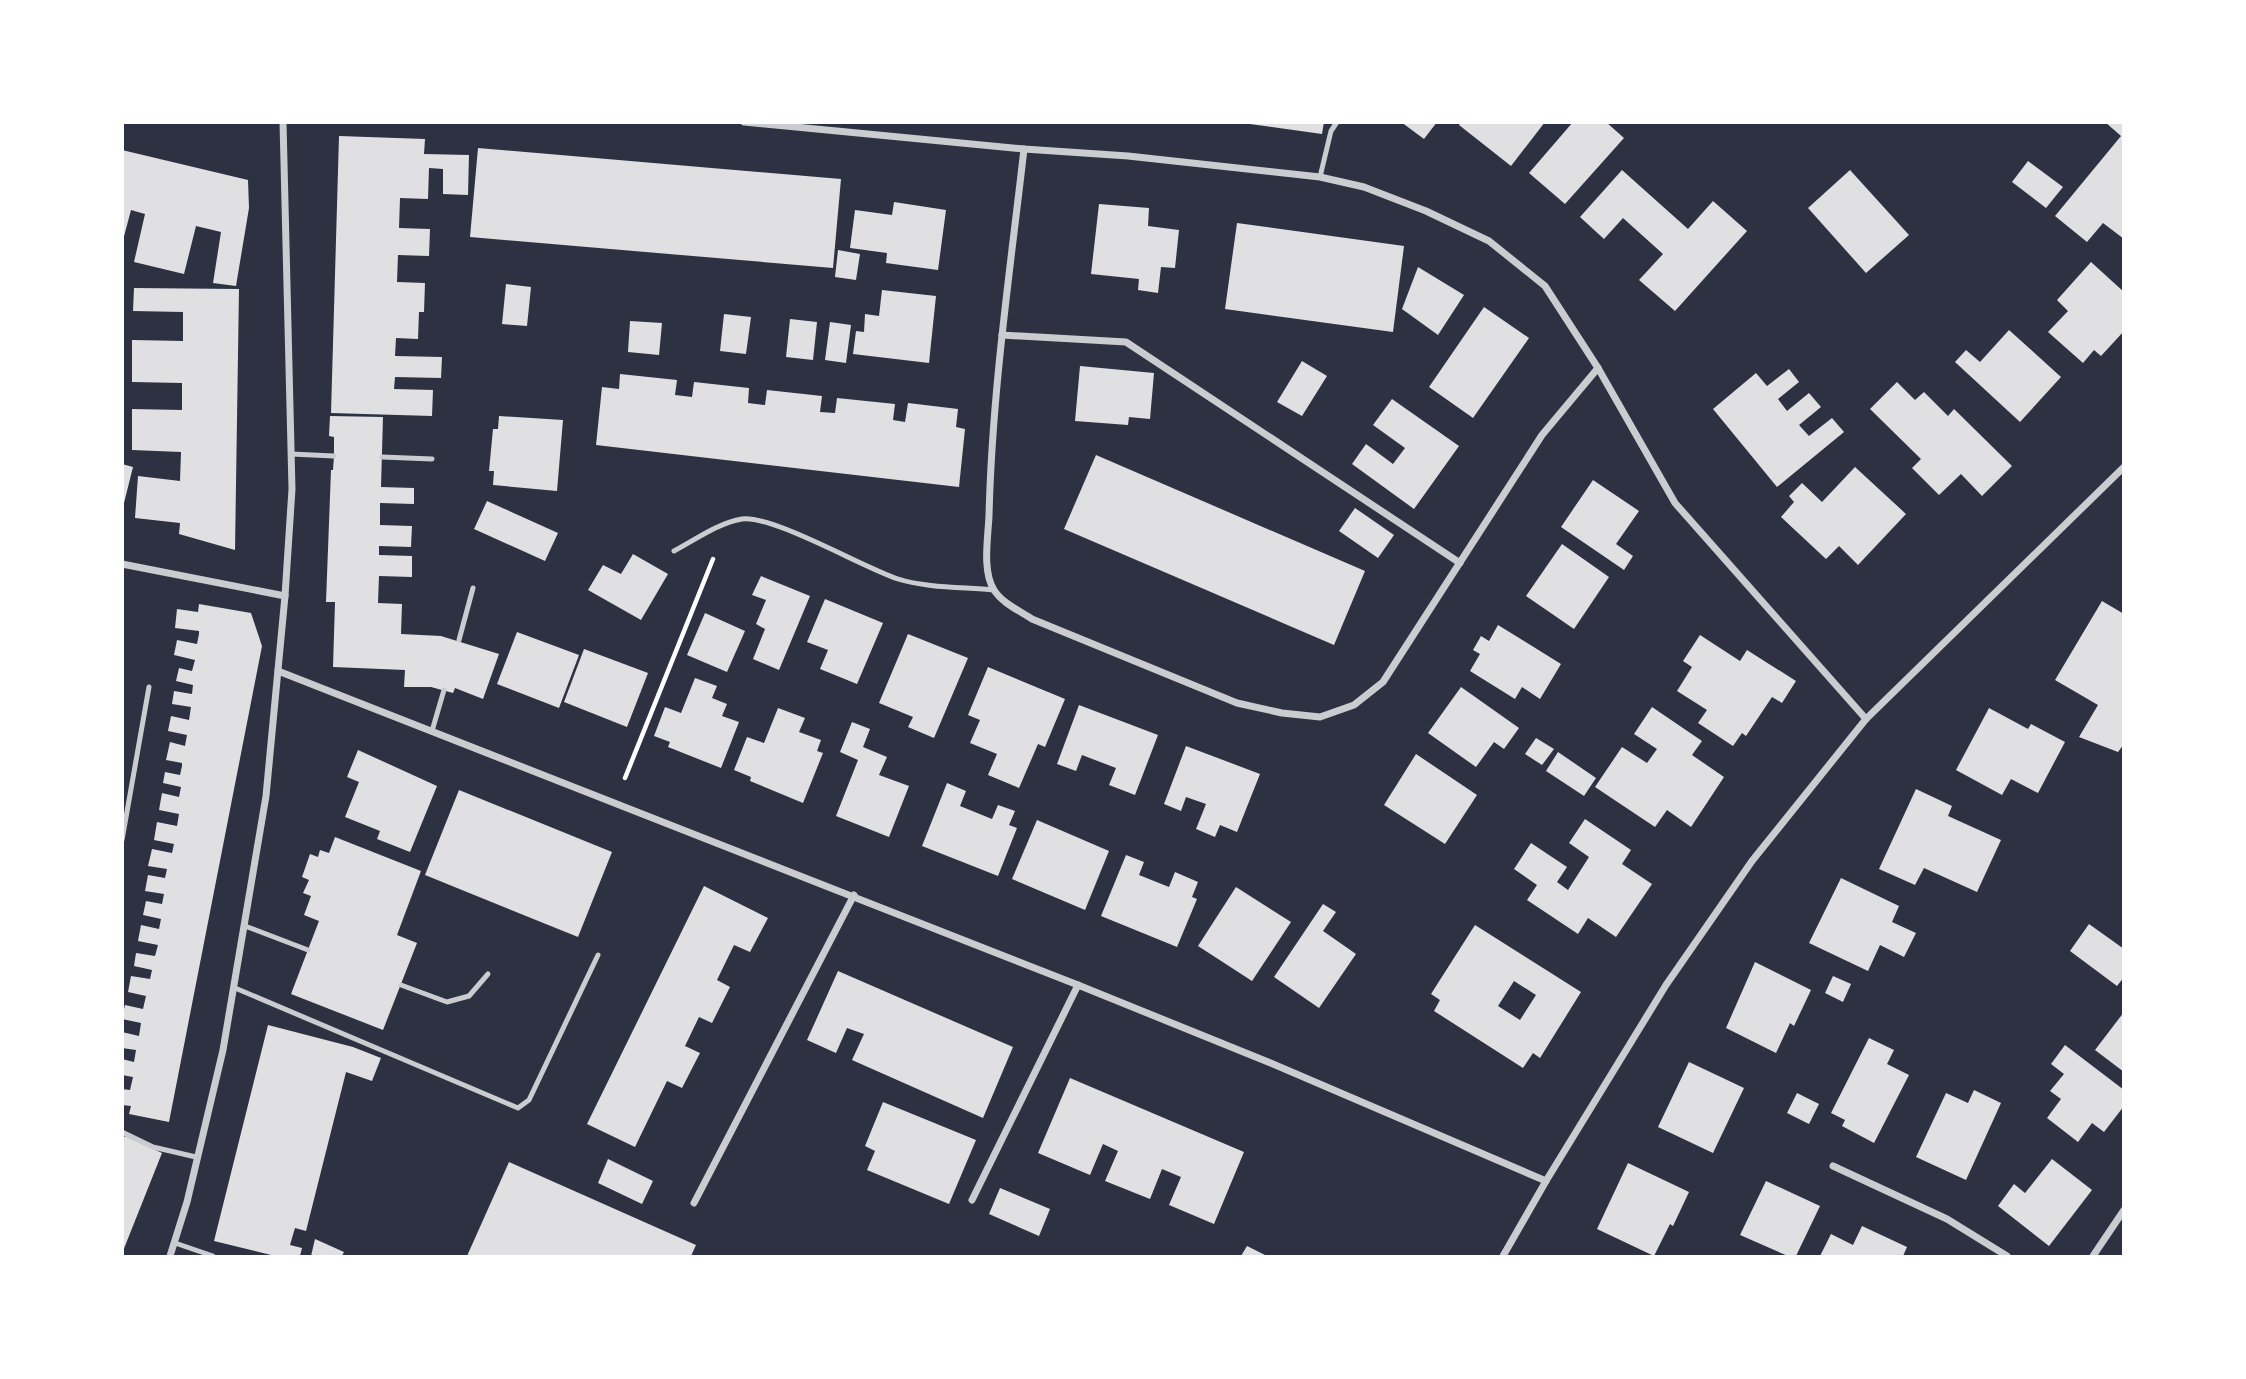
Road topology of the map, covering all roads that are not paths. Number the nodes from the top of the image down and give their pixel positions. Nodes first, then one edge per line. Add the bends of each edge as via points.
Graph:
1 (284, 122) edge
2 (744, 122) edge
3 (1337, 122) edge
4 (1024, 149) junction
5 (1320, 177) junction
6 (1002, 335) junction
7 (1598, 368) junction
8 (291, 454) junction
9 (334, 456) dead end
10 (382, 457) dead end
11 (432, 459) dead end
12 (2123, 467) edge
13 (674, 551) dead end
14 (1460, 562) junction
15 (122, 564) edge
16 (473, 587) dead end
17 (994, 590) junction
18 (285, 596) junction
19 (458, 640) dead end
20 (278, 671) junction
21 (149, 687) dead end
22 (444, 690) dead end
23 (1866, 719) junction
24 (432, 731) junction
25 (122, 840) edge
26 (854, 895) junction
27 (245, 926) junction
28 (308, 950) dead end
29 (598, 955) dead end
30 (488, 974) dead end
31 (401, 985) dead end
32 (1078, 985) junction
33 (235, 988) junction
34 (122, 1132) edge
35 (196, 1157) junction
36 (1833, 1166) dead end
37 (1546, 1181) junction
38 (972, 1200) dead end
39 (694, 1203) dead end
40 (2123, 1210) edge
41 (175, 1243) junction
42 (170, 1256) edge
43 (214, 1256) edge
44 (1503, 1256) edge
45 (2007, 1256) edge
46 (2093, 1256) edge

1 - 8 street
2 - 4 street
3 - 5 lane
4 - 5 street
4 - 6 street
5 - 7 street via 1364,187 1489,241 1545,286
6 - 14 street via 1126,341
6 - 17 street via 989,493 988,567
7 - 14 street via 1542,435
7 - 23 street via 1675,503
8 - 9 lane
8 - 18 street
10 - 11 lane
12 - 23 street
13 - 17 lane via 744,519 767,522 901,580
14 - 17 street via 1382,682 1354,705 1320,716 1237,703 1032,619
15 - 18 street
16 - 19 lane
18 - 20 street
20 - 24 street
20 - 27 street via 266,796
21 - 25 lane
22 - 24 lane
23 - 37 street via 1752,861 1666,985
24 - 26 street
26 - 32 street
26 - 39 street
27 - 28 lane
27 - 33 street
29 - 33 lane via 529,1100 518,1108
30 - 31 lane via 469,996 447,1002
32 - 37 street
32 - 38 street
33 - 35 street
34 - 35 lane via 153,1147
35 - 41 street
36 - 45 street via 1947,1219
37 - 44 street
40 - 46 street
41 - 42 street
41 - 43 lane

